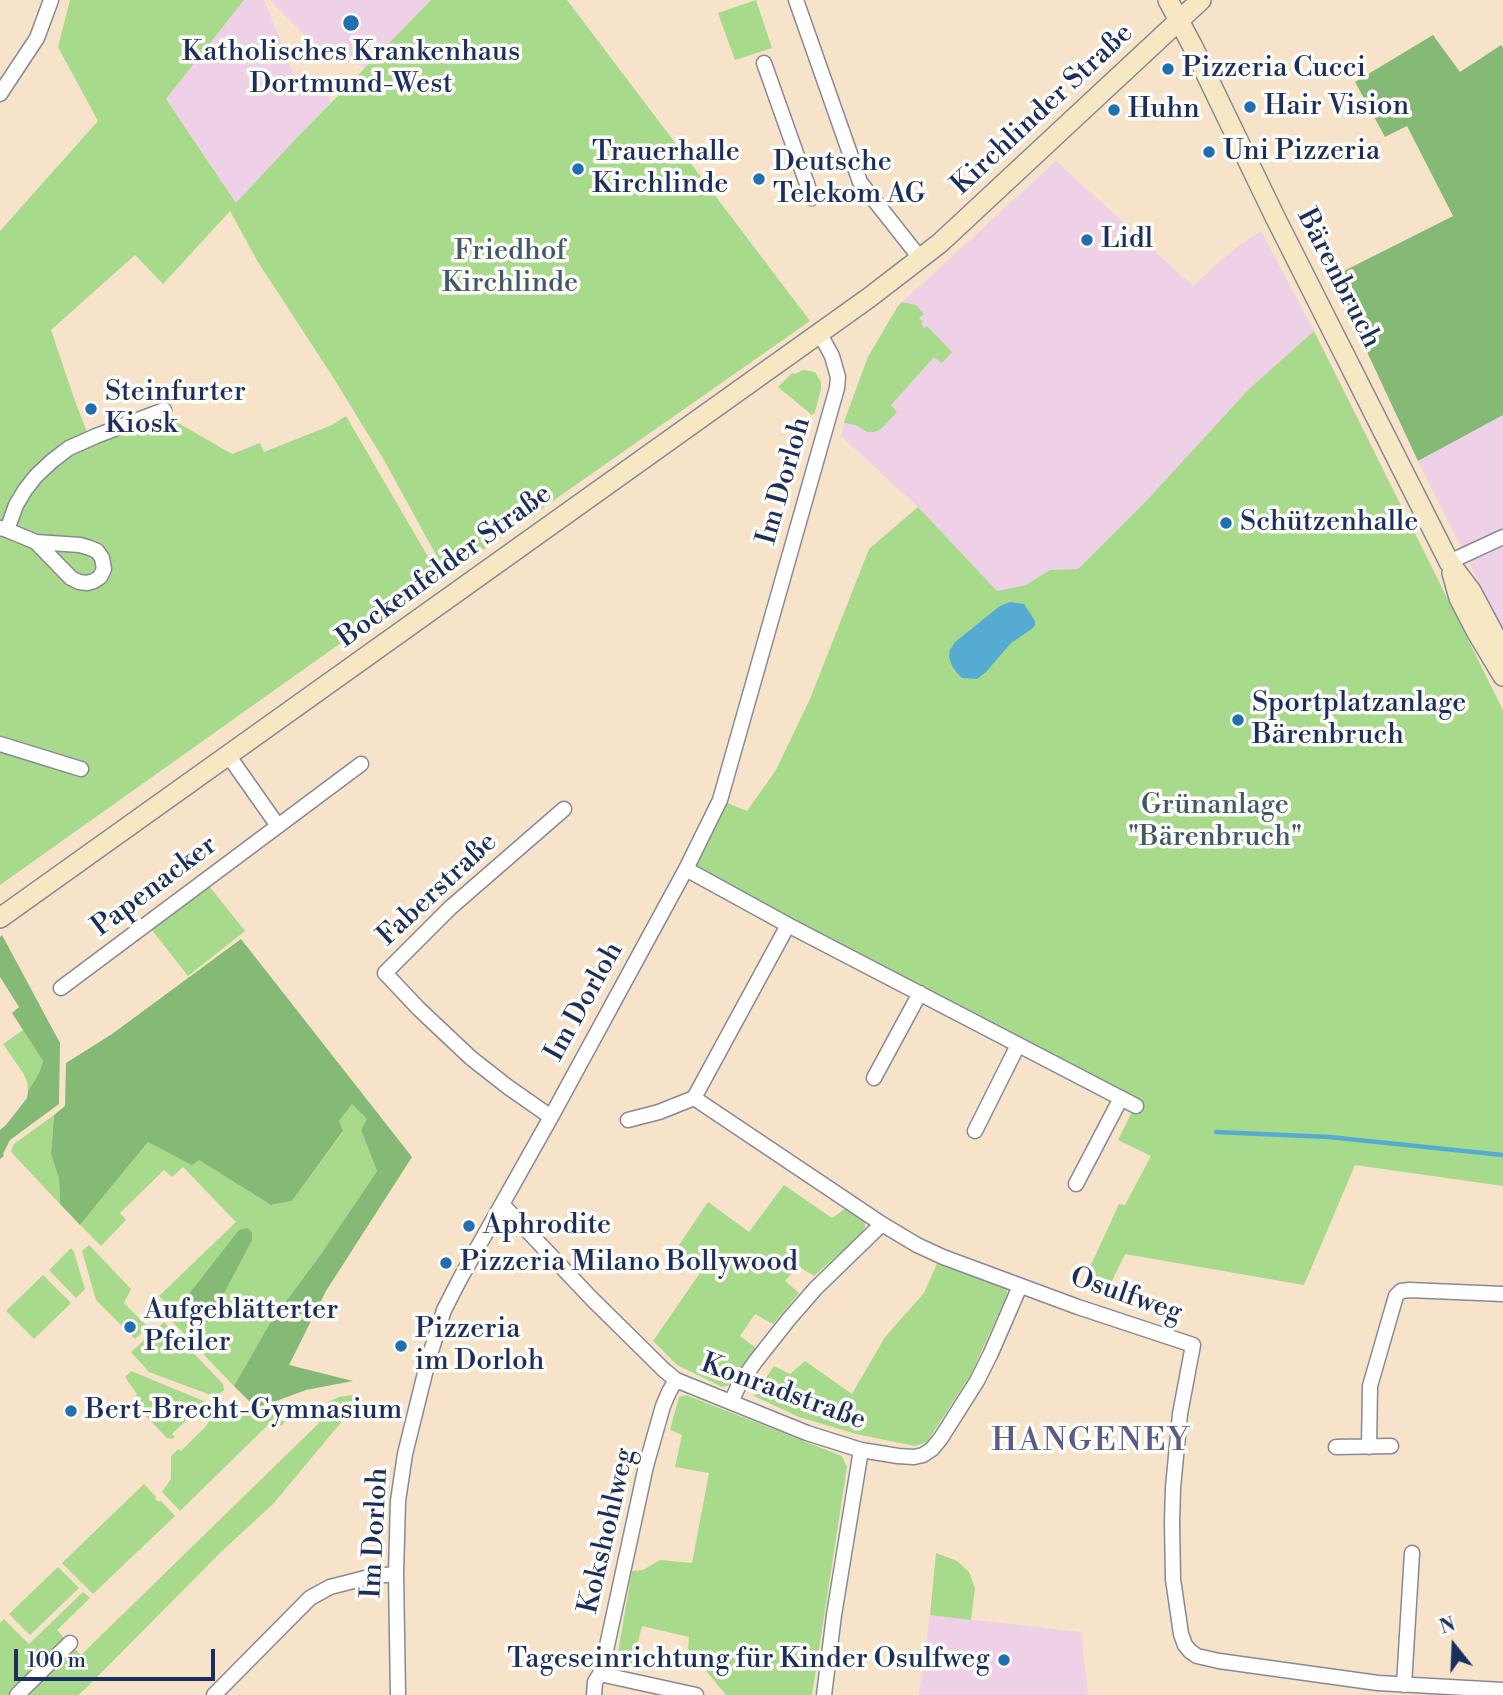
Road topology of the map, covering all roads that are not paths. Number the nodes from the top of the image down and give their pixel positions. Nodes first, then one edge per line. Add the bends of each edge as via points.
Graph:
1 (51, 0) edge
2 (796, 0) edge
3 (1168, 0) edge
4 (1201, 0) edge
5 (1180, 20) junction
6 (764, 63) dead end
7 (0, 94) edge
8 (812, 198) dead end
9 (920, 258) junction
10 (820, 334) junction
11 (164, 410) dead end
12 (4, 529) edge
13 (1503, 537) edge
14 (36, 542) dead end
15 (1449, 562) junction
16 (1503, 651) edge
17 (1503, 676) edge
18 (0, 744) edge
19 (228, 755) junction
20 (361, 764) dead end
21 (81, 769) dead end
22 (564, 809) dead end
23 (278, 826) junction
24 (686, 869) junction
25 (0, 918) edge
26 (788, 925) junction
27 (61, 988) dead end
28 (920, 993) junction
29 (1018, 1045) junction
30 (874, 1078) dead end
31 (694, 1098) junction
32 (1121, 1098) junction
33 (1136, 1106) dead end
34 (551, 1117) junction
35 (628, 1120) dead end
36 (975, 1130) dead end
37 (1076, 1184) dead end
38 (502, 1204) junction
39 (882, 1224) junction
40 (1020, 1286) junction
41 (1503, 1294) edge
42 (676, 1380) junction
43 (731, 1402) junction
44 (1391, 1446) dead end
45 (1336, 1447) dead end
46 (1368, 1447) junction
47 (861, 1450) junction
48 (1412, 1553) dead end
49 (396, 1574) junction
50 (70, 1643) dead end
51 (600, 1674) junction
52 (1404, 1685) junction
53 (1503, 1690) edge
54 (17, 1695) edge
55 (214, 1695) edge
56 (398, 1695) edge
57 (594, 1695) edge
58 (696, 1695) edge
59 (824, 1695) edge

1 - 7 street via 37,37
2 - 9 street via 860,181
3 - 5 main road, Bärenbruch
4 - 5 main road, Kirchlinder Straße
5 - 9 main road, Kirchlinder Straße
5 - 15 main road, Bärenbruch
6 - 8 street
9 - 10 main road, Bockenfelder Straße
10 - 19 main road, Bockenfelder Straße
10 - 24 street, Im Dorloh via 838,377 834,399 720,800
11 - 12 street via 69,448 52,460 25,490
12 - 14 street
13 - 15 street
15 - 16 main road, Bärenbruch
15 - 17 main road, Bärenbruch via 1459,598
18 - 21 street
19 - 23 street
19 - 25 main road, Bockenfelder Straße
20 - 23 street, Papenacker
22 - 34 street, Faberstraße via 450,908 385,973 471,1058
23 - 27 street, Papenacker
24 - 26 street
24 - 34 street, Im Dorloh
26 - 28 street
26 - 31 street
28 - 29 street
28 - 30 street
29 - 32 street
29 - 36 street
31 - 35 street
31 - 39 street, Osulfweg
32 - 33 street
32 - 37 street
34 - 38 street, Im Dorloh
38 - 42 street, Konradstraße
38 - 49 street, Im Dorloh via 444,1310 428,1361 400,1479
39 - 40 street, Osulfweg via 931,1251
39 - 43 street via 789,1319
40 - 47 street, Konradstraße via 992,1353 936,1444 914,1457
40 - 52 street, Osulfweg via 1193,1345 1180,1414 1172,1522 1173,1578 1185,1645 1197,1656 1219,1661
41 - 46 street via 1409,1290 1396,1296 1370,1386
42 - 43 street, Konradstraße
42 - 51 street, Kokshohlweg via 663,1406 646,1466
43 - 47 street, Konradstraße
44 - 46 street
45 - 46 street
47 - 59 street
48 - 52 street
49 - 55 street via 330,1587 310,1598
49 - 56 street, Im Dorloh
50 - 54 street
51 - 57 street, Kokshohlweg via 594,1682
51 - 58 street
52 - 53 street, Osulfweg

